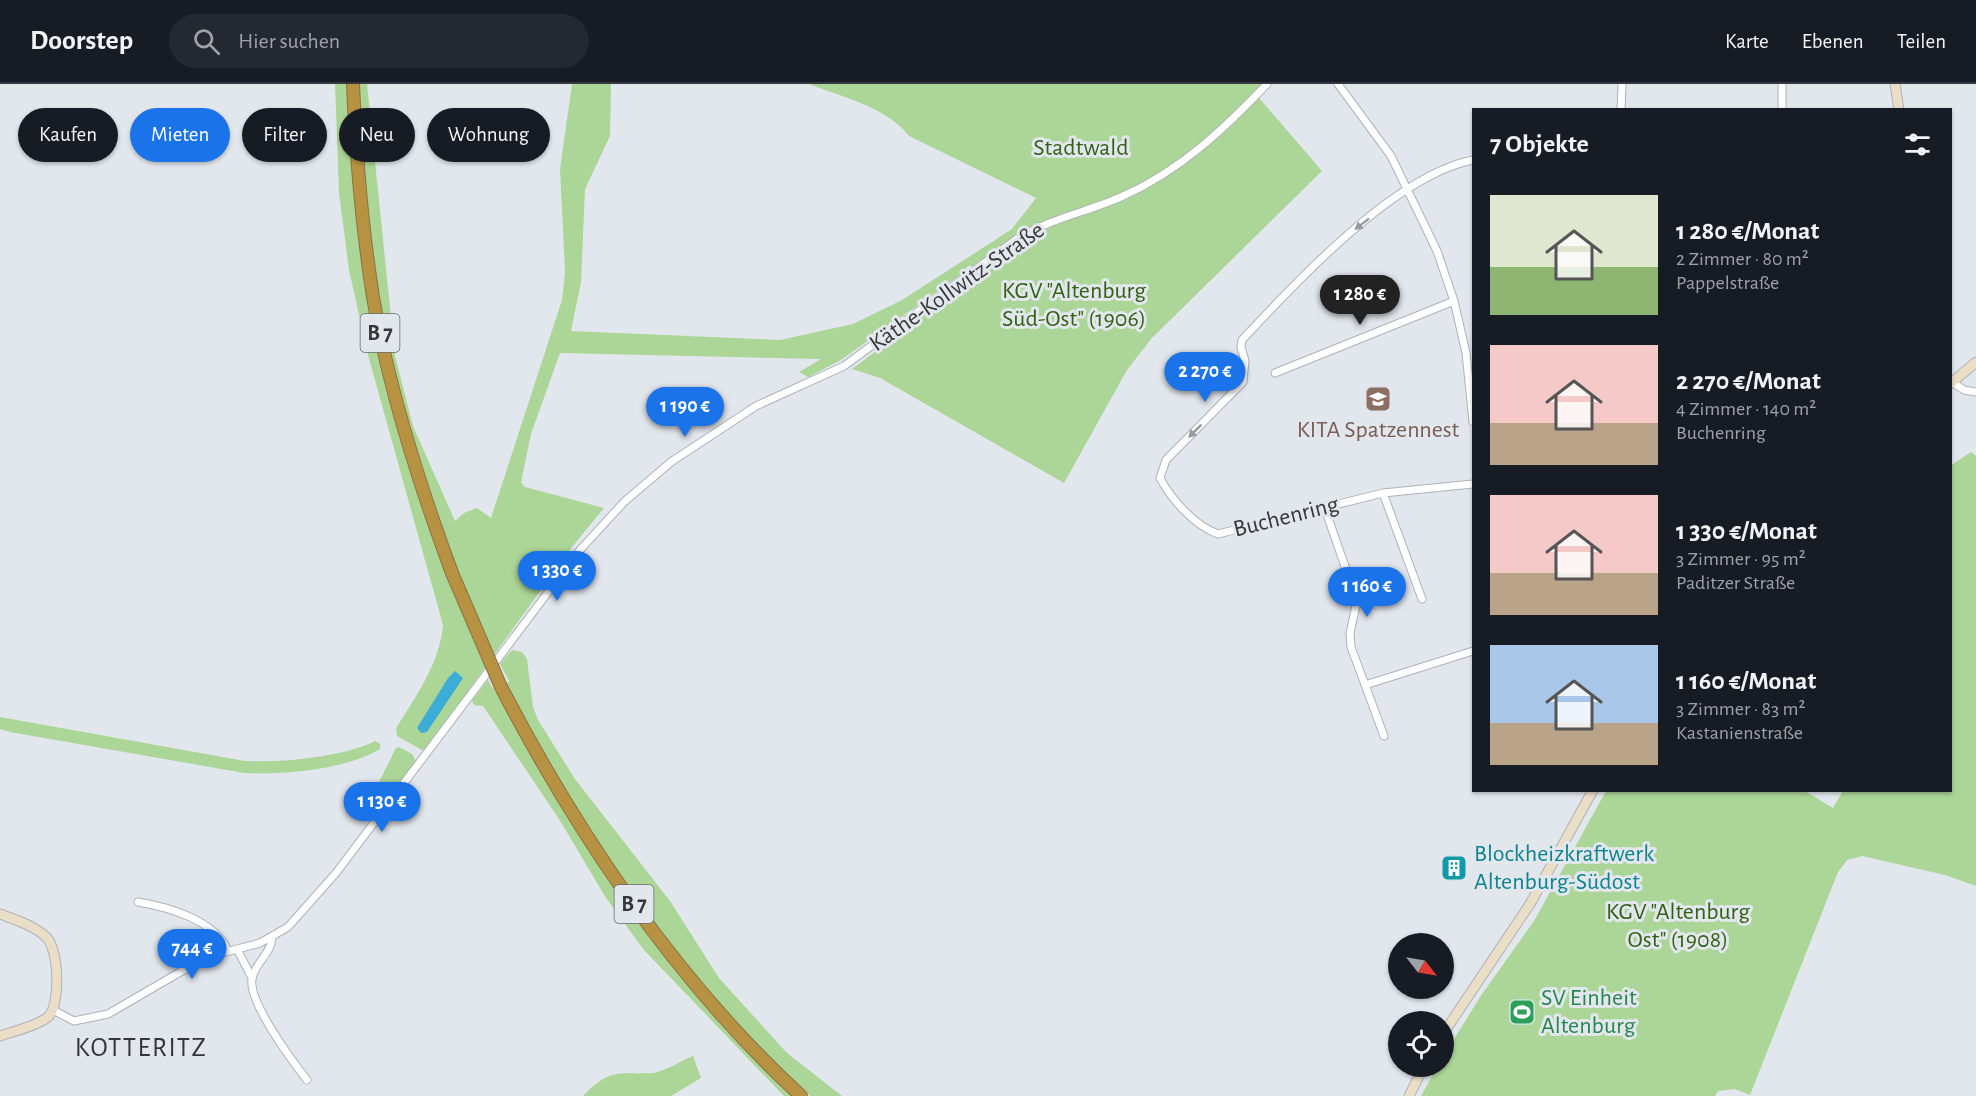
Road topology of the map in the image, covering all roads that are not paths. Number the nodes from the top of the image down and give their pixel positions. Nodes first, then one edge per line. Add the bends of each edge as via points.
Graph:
1 (353, 84) edge
2 (1267, 84) edge
3 (1338, 84) edge
4 (1622, 84) edge
5 (1782, 84) edge
6 (1894, 84) edge
7 (1621, 108) edge
8 (1782, 108) edge
9 (1899, 108) edge
10 (1472, 160) edge
11 (1408, 188) junction
12 (1454, 301) junction
13 (1470, 353) edge
14 (1976, 362) edge
15 (1275, 373) dead end
16 (1952, 380) edge
17 (1952, 382) edge
18 (1976, 392) edge
19 (1472, 399) edge
20 (1472, 484) edge
21 (1383, 493) junction
22 (1324, 506) junction
23 (1422, 599) dead end
24 (1472, 651) edge
25 (1365, 685) junction
26 (1384, 736) dead end
27 (1592, 792) edge
28 (138, 902) dead end
29 (0, 914) edge
30 (272, 938) junction
31 (237, 949) junction
32 (228, 951) junction
33 (252, 978) junction
34 (53, 1010) junction
35 (1454, 1018) edge
36 (0, 1036) edge
37 (1418, 1077) edge
38 (307, 1080) dead end
39 (801, 1096) edge
40 (1409, 1096) edge

1 - 39 highway, B 7, bridge via 373,297 386,361 429,510 501,687 543,767 594,849 649,926 714,1005
2 - 30 street, Käthe-Kollwitz-Straße via 1210,140 1156,179 1122,197 1073,212 1026,233 844,366 756,406 671,462 624,502 580,550 336,873 304,911
3 - 11 street via 1391,156
4 - 7 street
5 - 8 street
6 - 9 street
10 - 11 street
11 - 12 street via 1437,251
11 -> 22 street, Buchenring via 1296,282 1242,340 1243,382 1166,460 1160,478 1167,491 1198,523 1218,534
12 - 13 street
12 - 15 street
13 - 19 street
14 - 16 street
17 - 18 street
20 - 21 street, Buchenring
21 - 22 street, Buchenring
21 - 23 street
22 - 25 street via 1356,601 1351,647
24 - 25 street
25 - 26 street
27 - 35 street via 1530,904
28 - 32 street via 187,915 219,938
29 - 34 street via 32,927 52,944 56,998
30 - 31 street
30 - 33 street via 272,946
31 - 32 street
31 - 33 street
32 - 34 street via 182,971 108,1014 74,1021
33 - 38 street via 253,991 281,1047
34 - 36 street via 47,1018
37 - 40 street

